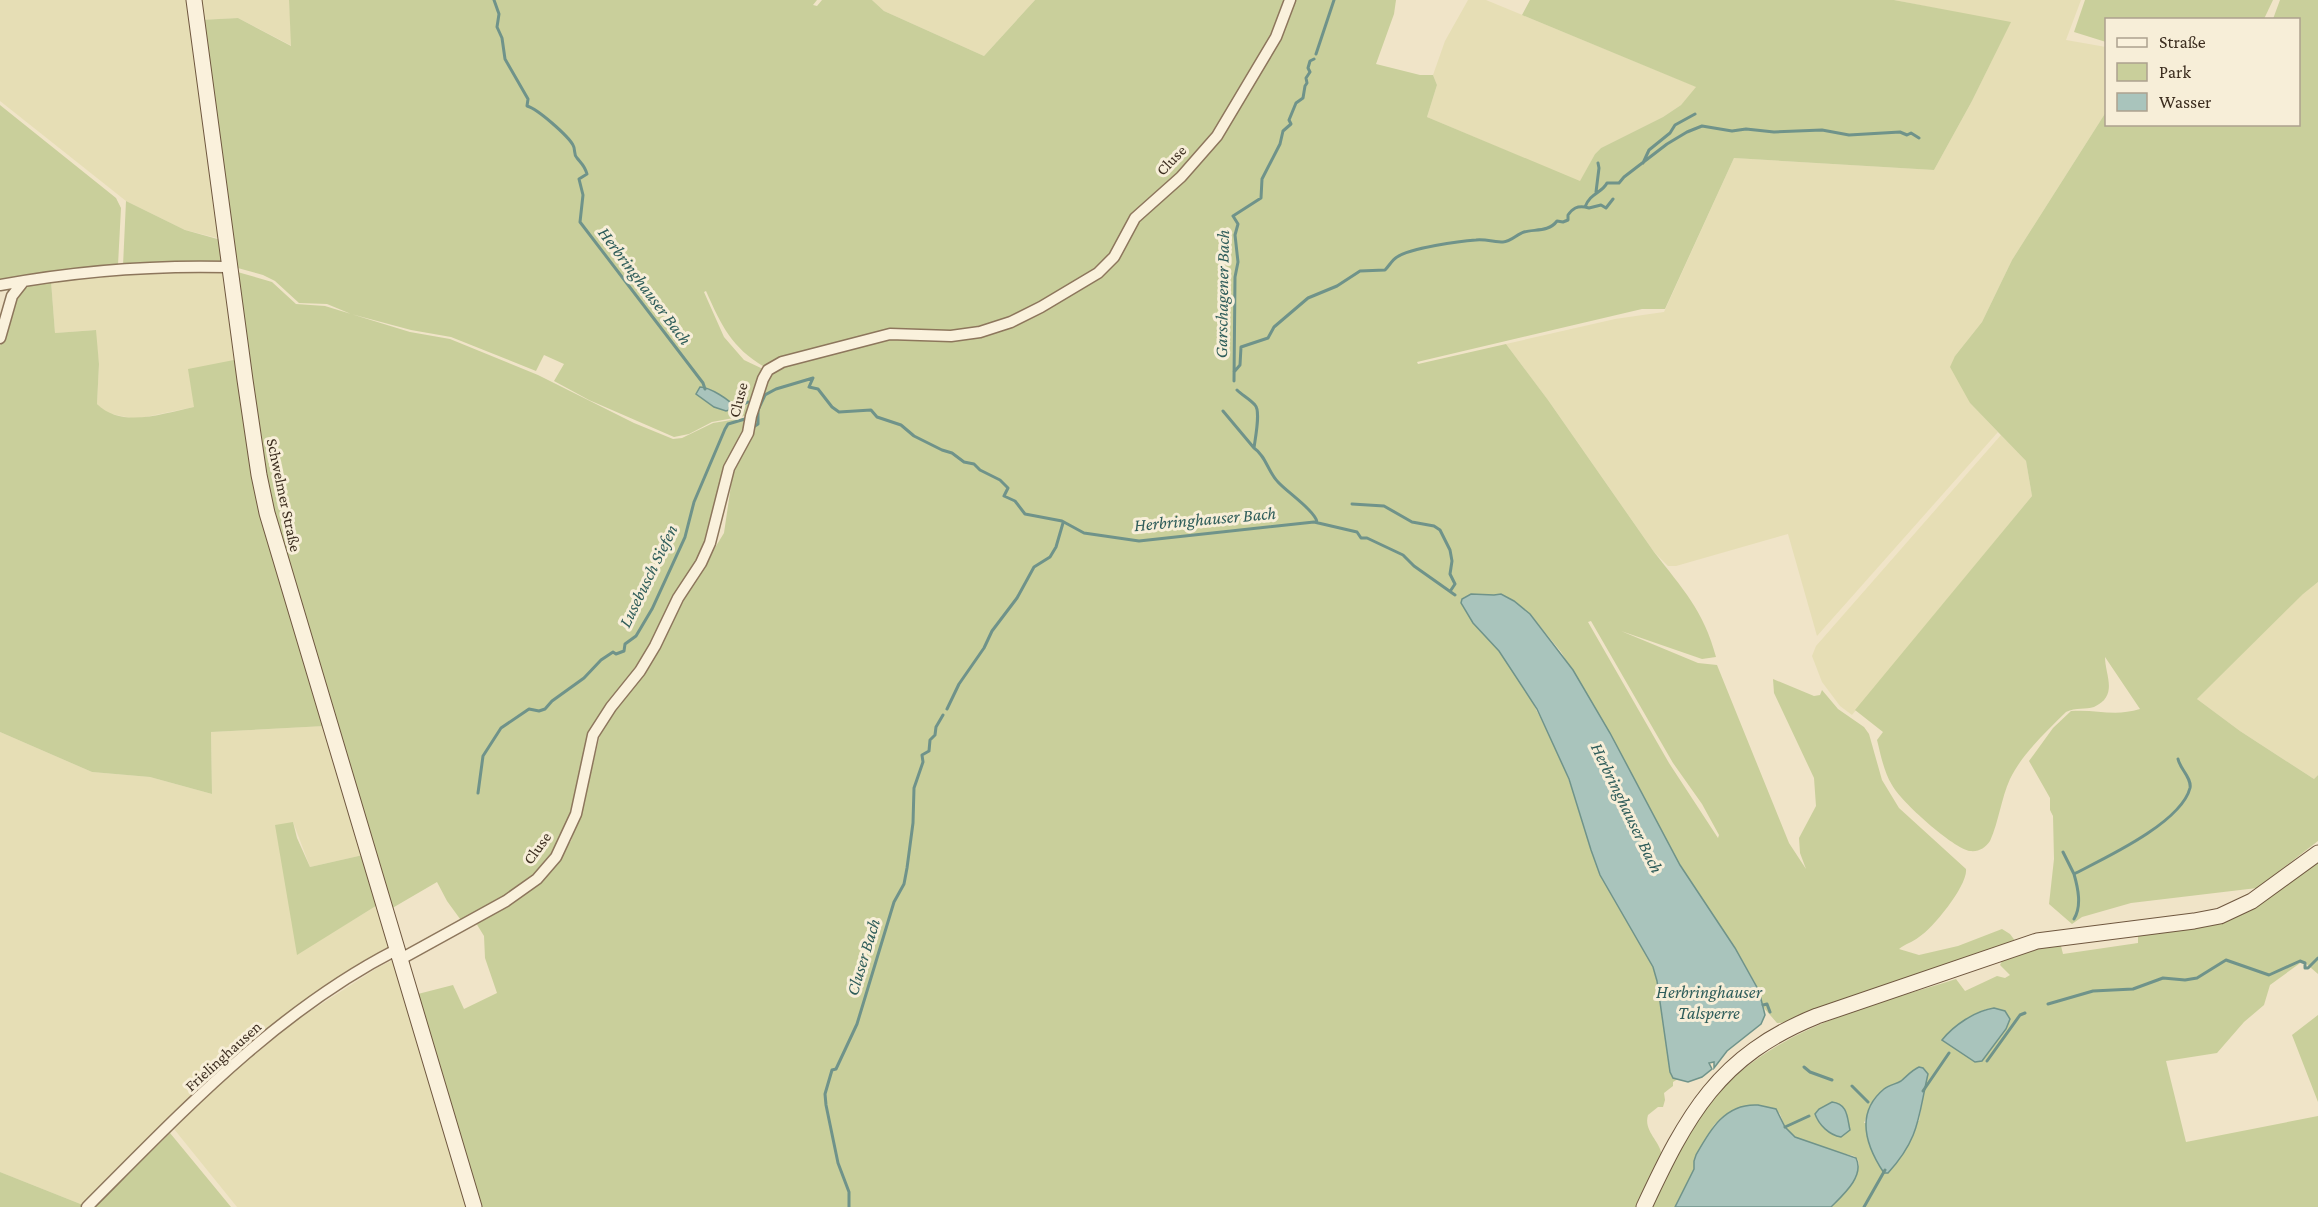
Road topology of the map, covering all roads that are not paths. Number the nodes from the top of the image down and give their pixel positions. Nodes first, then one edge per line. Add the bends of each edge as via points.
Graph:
1 (194, 0) edge
2 (1290, 0) edge
3 (229, 267) junction
4 (23, 282) junction
5 (0, 285) edge
6 (0, 338) edge
7 (2318, 853) edge
8 (398, 955) junction
9 (87, 1207) edge
10 (474, 1207) edge
11 (1644, 1207) edge

1 - 3 main road, Schwelmer Straße
2 - 8 street, Cluse via 1276,37 1217,136 1181,177 1136,218 1114,257 1098,273 1041,307 980,332 951,336 890,334 782,362 768,370 758,391 748,433 729,468 710,543 640,671 592,735 576,814 556,857 537,879 506,901
3 - 4 street via 120,269
3 - 8 main road, Schwelmer Straße via 267,513
4 - 5 street
4 - 6 street via 12,296
7 - 11 main road via 2252,901 2228,913 2203,920 2037,941 1788,1029 1737,1063 1702,1099 1677,1139
8 - 9 street, Frielinghausen via 366,966 286,1019 242,1056
8 - 10 main road

